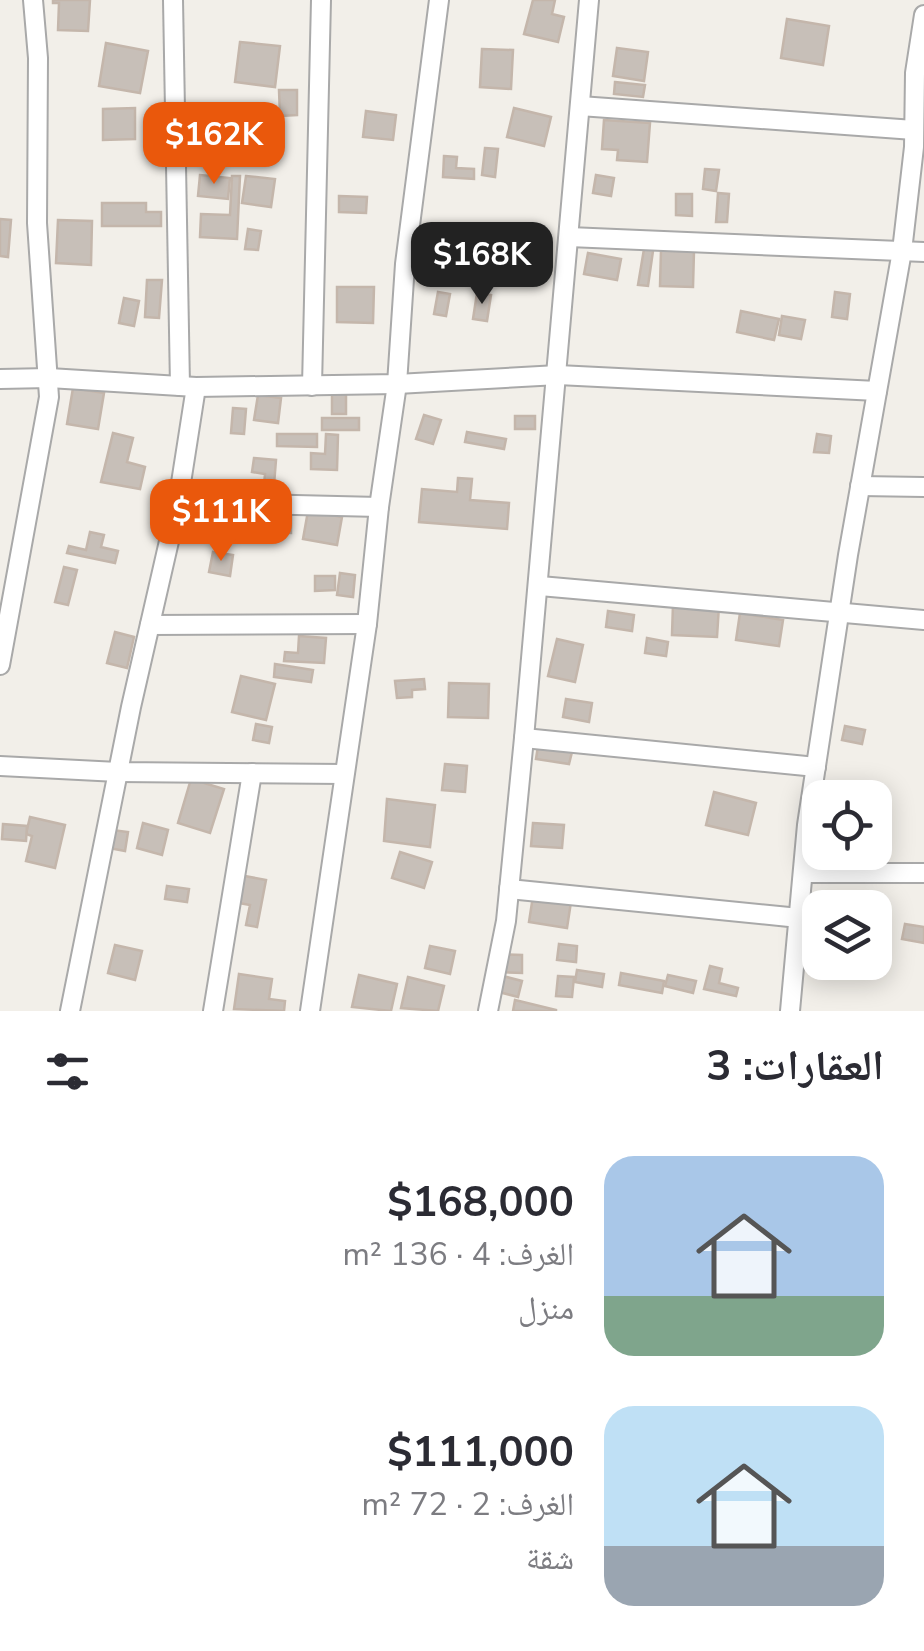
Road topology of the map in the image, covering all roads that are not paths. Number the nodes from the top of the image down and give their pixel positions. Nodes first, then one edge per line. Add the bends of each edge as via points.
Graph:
1 (33, 0) edge
2 (173, 0) edge
3 (321, 0) edge
4 (439, 0) edge
5 (584, 1) edge
6 (924, 14) edge
7 (919, 70) edge
8 (580, 106) junction
9 (914, 130) junction
10 (568, 237) junction
11 (902, 251) junction
12 (924, 252) edge
13 (558, 376) junction
14 (49, 378) junction
15 (0, 379) edge
16 (396, 384) junction
17 (312, 386) junction
18 (188, 387) junction
19 (877, 391) junction
20 (860, 486) junction
21 (924, 487) edge
22 (178, 502) junction
23 (379, 507) junction
24 (540, 586) junction
25 (840, 612) junction
26 (924, 620) edge
27 (150, 624) junction
28 (367, 624) junction
29 (0, 665) edge
30 (524, 738) junction
31 (0, 766) edge
32 (816, 767) junction
33 (118, 772) junction
34 (252, 773) junction
35 (344, 774) junction
36 (803, 872) junction
37 (924, 873) edge
38 (509, 889) junction
39 (799, 918) junction
40 (70, 1011) edge
41 (213, 1011) edge
42 (310, 1011) edge
43 (488, 1011) edge
44 (790, 1011) edge

1 - 14 street via 37,223
2 - 18 street
3 - 17 street
4 - 16 street
5 - 8 street
6 - 7 street
7 - 9 street
8 - 9 street
8 - 10 street
9 - 11 street
10 - 11 street
10 - 13 street
11 - 12 street
11 - 19 street
13 - 16 street
13 - 19 street
13 - 24 street
14 - 15 street
14 - 18 street
14 - 29 street
16 - 17 street
16 - 23 street
17 - 18 street
18 - 22 street
19 - 20 street
20 - 21 street
20 - 25 street
22 - 23 street
22 - 27 street
23 - 28 street
24 - 25 street
24 - 30 street
25 - 26 street
25 - 32 street
27 - 28 street
27 - 33 street
28 - 35 street
30 - 32 street
30 - 38 street
31 - 33 street
32 - 36 street
33 - 34 street
33 - 40 street
34 - 35 street
34 - 41 street
35 - 42 street
36 - 37 street
36 - 39 street
38 - 39 street
38 - 43 street
39 - 44 street

